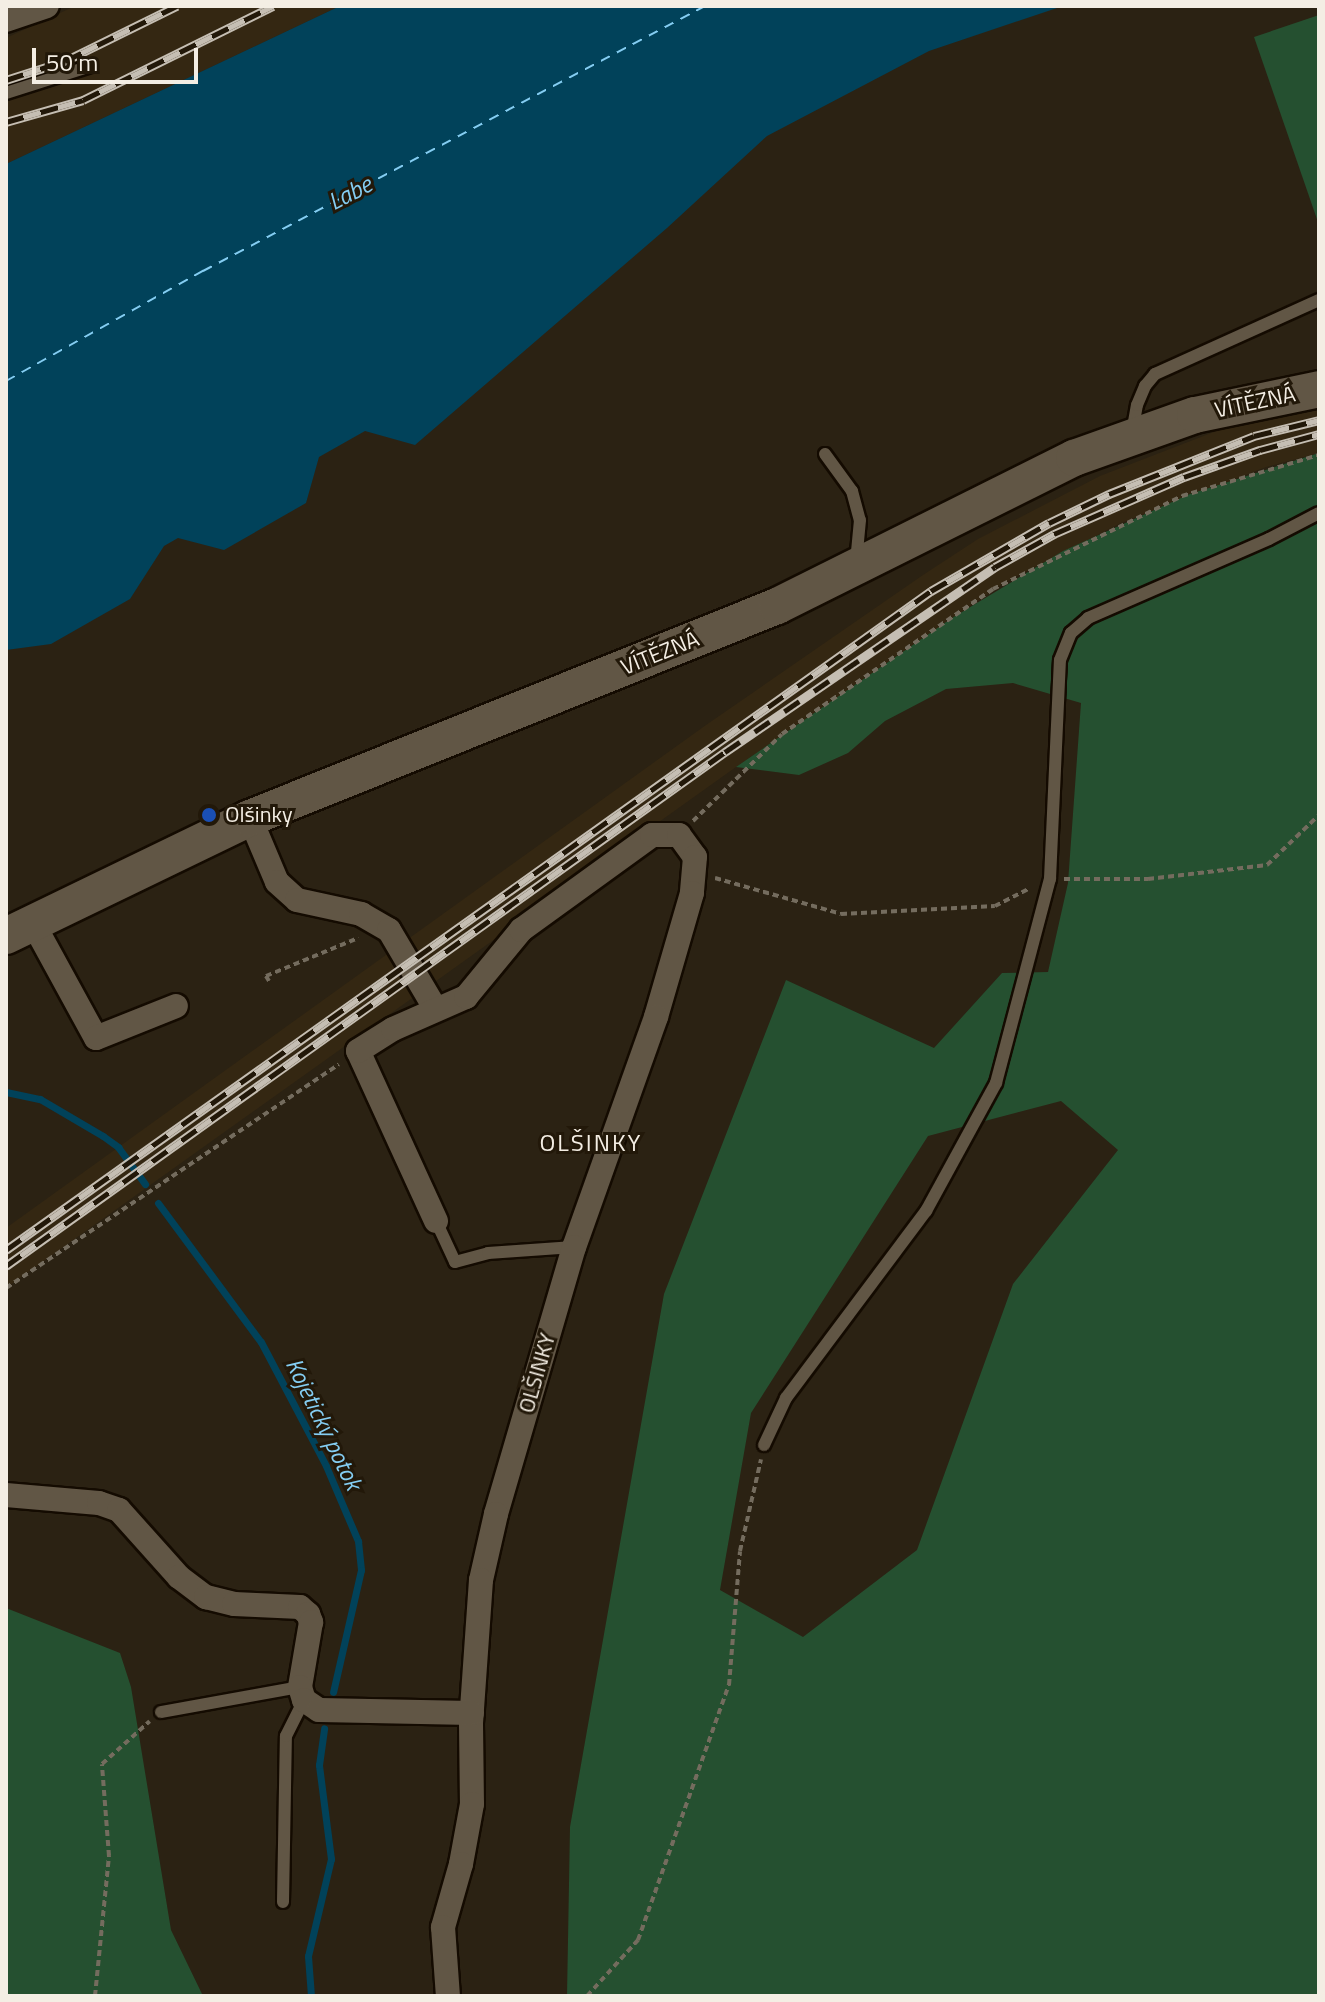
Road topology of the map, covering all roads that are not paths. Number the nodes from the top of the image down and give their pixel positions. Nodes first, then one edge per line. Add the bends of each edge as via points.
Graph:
1 (47, 6) edge
2 (6, 20) edge
3 (91, 66) dead end
4 (6, 93) edge
5 (1319, 300) edge
6 (1319, 389) edge
7 (1131, 436) junction
8 (825, 454) dead end
9 (1319, 513) edge
10 (855, 569) junction
11 (250, 818) junction
12 (20, 930) edge
13 (176, 1006) dead end
14 (435, 1008) junction
15 (436, 1221) joint
16 (574, 1247) junction
17 (764, 1445) road end
18 (6, 1495) edge
19 (302, 1694) junction
20 (161, 1712) road end
21 (472, 1713) junction
22 (283, 1902) dead end
23 (448, 1996) edge

1 - 2 street
3 - 4 lane
5 - 7 lane via 1155,374 1137,405
6 - 7 main road, VÍTĚZNÁ via 1237,405
7 - 10 main road, VÍTĚZNÁ via 1074,458
8 - 10 lane via 852,491 860,520
9 - 17 lane via 1088,618 1071,633 1060,660 1050,879 996,1083 926,1211 786,1398
10 - 11 main road, VÍTĚZNÁ via 762,612
11 - 12 main road, VÍTĚZNÁ
11 - 14 street via 277,882 297,900 361,914 389,930
12 - 13 street via 96,1038
14 - 15 street via 358,1051
14 - 16 street, OLŠINKY via 466,997 521,930 652,835 679,835 695,857 692,893 656,1017
15 - 16 lane via 455,1262 488,1253
16 - 21 street, OLŠINKY via 481,1580
18 - 19 street via 99,1503 119,1510 179,1577 206,1597 300,1607 311,1622
19 - 20 lane
19 - 21 street via 319,1710
19 - 22 lane via 286,1736
21 - 23 street, OLŠINKY via 472,1804 443,1927

